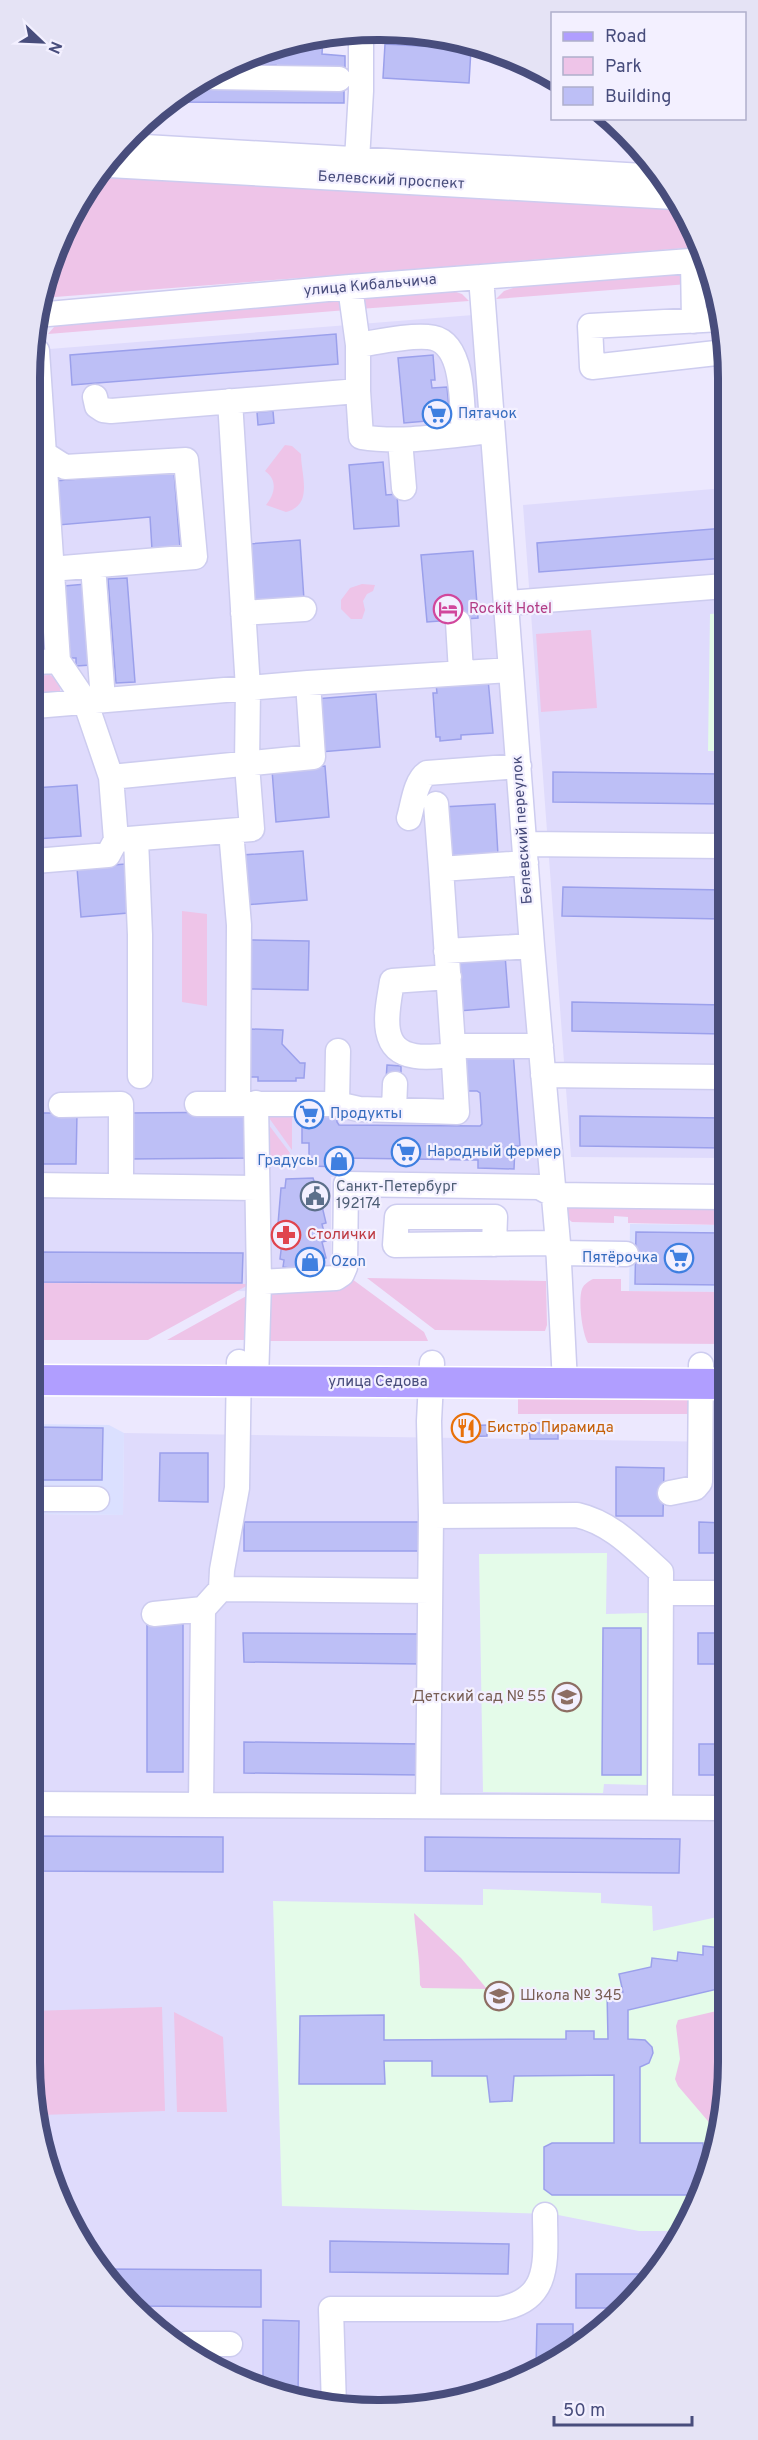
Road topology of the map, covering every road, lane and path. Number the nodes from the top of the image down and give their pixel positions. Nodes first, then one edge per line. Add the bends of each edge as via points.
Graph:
1 (361, 41) edge
2 (225, 77) edge
3 (339, 79) dead end
4 (134, 146) edge
5 (357, 160) junction
6 (117, 165) edge
7 (650, 176) edge
8 (663, 196) edge
9 (696, 260) edge
10 (698, 264) edge
11 (481, 277) junction
12 (350, 287) junction
13 (47, 314) edge
14 (712, 320) edge
15 (694, 321) junction
16 (358, 345) junction
17 (717, 353) edge
18 (358, 391) junction
19 (95, 396) dead end
20 (230, 401) junction
21 (40, 402) edge
22 (491, 431) junction
23 (464, 433) junction
24 (400, 440) junction
25 (43, 453) junction
26 (404, 488) dead end
27 (93, 566) junction
28 (51, 569) junction
29 (718, 586) edge
30 (507, 603) junction
31 (304, 609) dead end
32 (243, 613) junction
33 (458, 622) dead end
34 (47, 662) edge
35 (511, 670) junction
36 (461, 672) junction
37 (308, 683) junction
38 (248, 688) junction
39 (94, 700) junction
40 (40, 705) edge
41 (248, 765) junction
42 (519, 765) junction
43 (111, 777) junction
44 (436, 804) dead end
45 (409, 818) dead end
46 (231, 831) junction
47 (126, 839) junction
48 (718, 846) edge
49 (526, 853) junction
50 (40, 861) edge
51 (441, 869) junction
52 (532, 946) junction
53 (446, 951) junction
54 (449, 977) junction
55 (541, 1046) junction
56 (338, 1051) dead end
57 (453, 1051) junction
58 (543, 1074) junction
59 (140, 1076) dead end
60 (718, 1077) edge
61 (394, 1084) dead end
62 (198, 1104) dead end
63 (247, 1104) junction
64 (337, 1104) junction
65 (61, 1105) dead end
66 (394, 1110) junction
67 (40, 1185) edge
68 (121, 1186) junction
69 (257, 1188) junction
70 (554, 1195) junction
71 (718, 1197) edge
72 (494, 1244) dead end
73 (558, 1248) junction
74 (626, 1254) dead end
75 (259, 1282) junction
76 (40, 1361) edge
77 (247, 1372) junction
78 (431, 1373) junction
79 (564, 1373) junction
80 (712, 1374) edge
81 (40, 1380) edge
82 (670, 1493) dead end
83 (40, 1499) edge
84 (97, 1499) dead end
85 (431, 1516) junction
86 (221, 1589) junction
87 (430, 1591) junction
88 (661, 1593) junction
89 (718, 1593) edge
90 (203, 1609) junction
91 (154, 1614) dead end
92 (40, 1804) edge
93 (201, 1805) junction
94 (428, 1805) junction
95 (660, 1807) junction
96 (718, 1808) edge
97 (545, 2214) dead end
98 (194, 2344) edge
99 (230, 2344) dead end
100 (334, 2397) edge

1 - 5 street
2 - 3 street
4 - 5 street, Белевский проспект
5 - 7 street, Белевский проспект
6 - 8 street, Белевский проспект
9 - 11 street, улица Кибальчича
10 - 15 street
11 - 12 street, улица Кибальчича
11 - 22 street, Белевский переулок
12 - 13 street, улица Кибальчича
12 - 16 street
14 - 15 street
15 - 17 street via 591,326 592,367
16 - 18 street
16 - 23 street via 428,337 441,340 457,359
18 - 20 street
18 - 24 street via 361,437
19 - 20 street via 97,406 111,411
20 - 32 street
21 - 25 street
22 - 23 street
22 - 30 street, Белевский переулок
23 - 24 street
24 - 26 street
25 - 27 street via 65,467 186,460 195,557
25 - 28 street
27 - 28 street
27 - 39 street
28 - 34 street
29 - 30 street
30 - 35 street, Белевский переулок
31 - 32 street
32 - 38 street
33 - 36 street
34 - 39 street
35 - 36 street
35 - 42 street, Белевский переулок
36 - 37 street
37 - 38 street
37 - 41 street via 313,757
38 - 39 street
38 - 41 street
39 - 40 street
39 - 43 street
41 - 43 street
41 - 46 street via 252,829
42 - 45 street via 427,773 422,776
42 - 49 street, Белевский переулок
43 - 47 street
44 - 51 street
46 - 47 street
46 - 63 street
47 - 50 street via 108,855
47 - 59 street via 140,935
48 - 49 street
49 - 51 street
49 - 52 street, Белевский переулок
51 - 53 street
52 - 53 street
52 - 55 street, Белевский переулок
53 - 54 street
54 - 57 street
54 - 57 street via 392,981 386,1028 390,1041 406,1054
55 - 57 street
55 - 58 street, Белевский переулок
56 - 64 street
57 - 66 street via 457,1112
58 - 60 street
58 - 70 street, Белевский переулок
61 - 66 street
62 - 63 street
63 - 64 street
63 - 69 street
64 - 66 street
65 - 68 street via 121,1104
67 - 68 street
68 - 69 street
69 - 75 street
70 - 71 street
70 - 73 street, Белевский переулок
70 - 75 street via 539,1187 346,1184 342,1274 336,1278
72 - 73 street
73 - 74 street
73 - 79 street, Белевский переулок
75 - 77 street
76 - 77 main road, улица Седова
77 - 78 main road, улица Седова
77 - 81 main road, улица Седова
77 - 86 street via 237,1488
78 - 79 main road, улица Седова
78 - 85 street
79 - 80 main road, улица Седова
80 - 82 street via 699,1482 695,1488
83 - 84 street
85 - 87 street
85 - 88 street via 586,1517 613,1530 661,1572
86 - 87 street
86 - 90 street
87 - 94 street
88 - 89 street
88 - 95 street
90 - 91 street
90 - 93 street
92 - 93 street
93 - 94 street
94 - 95 street
95 - 96 street
97 - 100 street via 546,2265 542,2279 516,2306 331,2309
98 - 99 street

